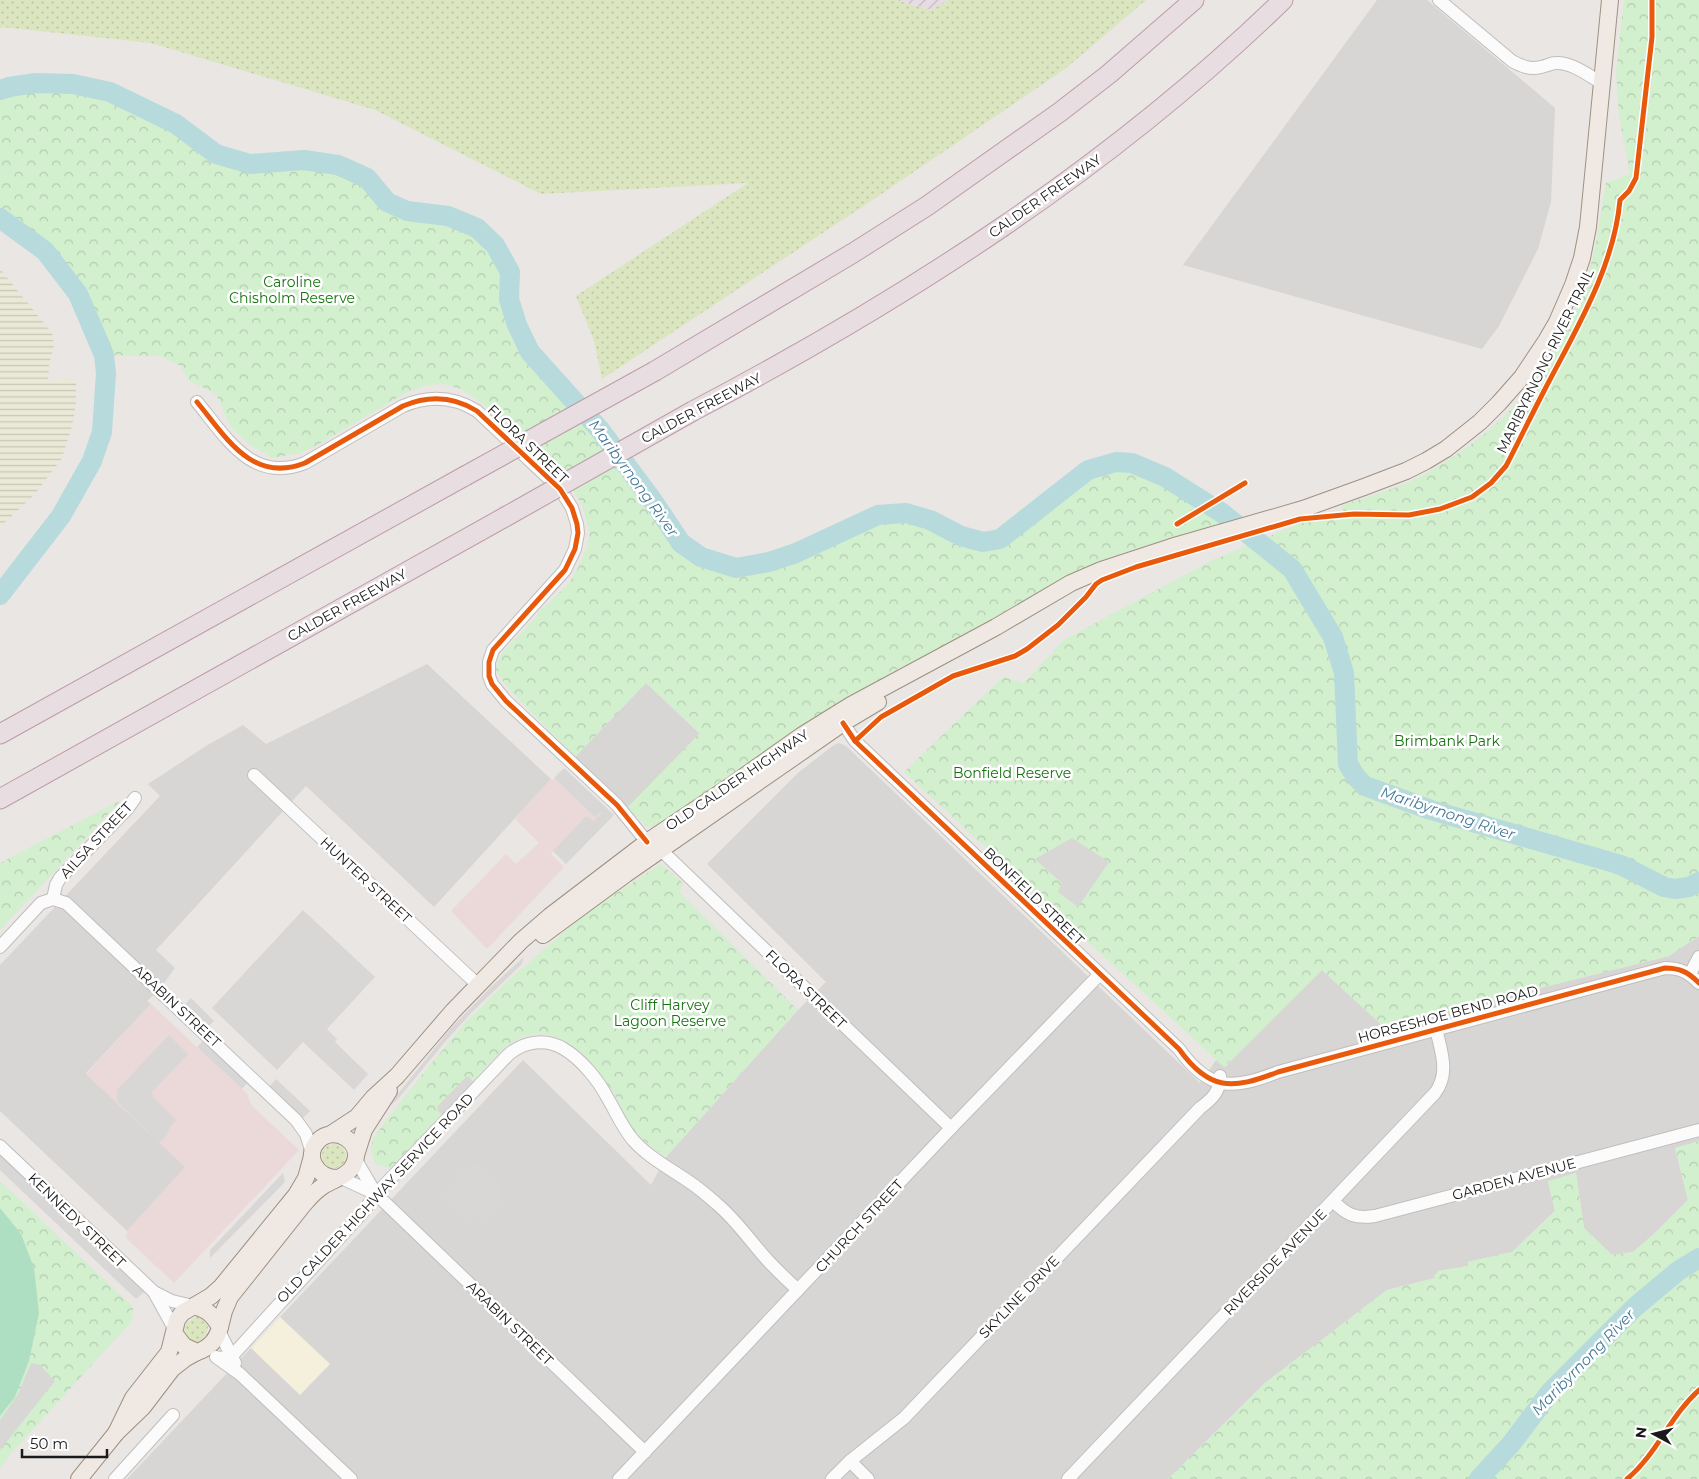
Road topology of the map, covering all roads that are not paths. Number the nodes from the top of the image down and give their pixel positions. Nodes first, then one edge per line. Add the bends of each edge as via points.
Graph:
1 (1194, 0) edge
2 (1283, 0) edge
3 (1290, 0) edge
4 (1439, 0) edge
5 (1610, 0) edge
6 (1602, 83) junction
7 (1184, 90) junction
8 (197, 402) dead end
9 (839, 718) junction
10 (0, 734) edge
11 (254, 775) dead end
12 (135, 798) dead end
13 (0, 799) edge
14 (654, 846) junction
15 (53, 899) junction
16 (0, 947) edge
17 (1699, 956) edge
18 (1100, 974) junction
19 (1694, 978) edge
20 (478, 985) junction
21 (1436, 1029) junction
22 (397, 1076) junction
23 (1218, 1080) junction
24 (296, 1120) junction
25 (951, 1128) junction
26 (1699, 1130) edge
27 (329, 1134) junction
28 (0, 1146) edge
29 (312, 1154) junction
30 (356, 1157) junction
31 (338, 1177) junction
32 (376, 1194) junction
33 (1333, 1201) junction
34 (798, 1290) junction
35 (154, 1292) junction
36 (194, 1306) junction
37 (219, 1329) junction
38 (174, 1332) junction
39 (198, 1352) junction
40 (224, 1357) junction
41 (173, 1415) dead end
42 (116, 1433) junction
43 (645, 1452) junction
44 (850, 1461) junction
45 (79, 1479) edge
46 (115, 1479) edge
47 (351, 1479) edge
48 (619, 1479) edge
49 (832, 1479) edge
50 (868, 1479) edge
51 (1068, 1479) edge

1 - 10 highway, bridge via 1110,74 1060,112 927,206 853,253 655,371
2 - 7 highway, CALDER FREEWAY
3 - 7 highway
4 - 6 street via 1512,61 1536,68 1566,64
5 - 6 main road, OLD CALDER HIGHWAY
6 - 9 main road, OLD CALDER HIGHWAY via 1582,258 1561,314 1533,361 1480,422 1446,449 1389,479 1303,509 1171,547 1071,583 923,675
7 - 13 highway, CALDER FREEWAY, bridge via 1050,194 936,271 769,371
8 - 14 street, FLORA STREET via 232,446 246,458 263,466 280,468 305,463 403,406 438,398 454,400 477,410 555,484 576,516 578,533 573,557 561,575 497,644 489,662 489,676 506,701 617,805
9 - 14 main road, OLD CALDER HIGHWAY
9 - 18 street, BONFIELD STREET via 856,741
11 - 20 street, HUNTER STREET
12 - 15 street, AILSA STREET via 60,878
14 - 20 main road, OLD CALDER HIGHWAY via 626,874 500,964
14 - 25 street, FLORA STREET
15 - 16 street via 41,903
15 - 24 street, ARABIN STREET via 66,904
17 - 19 street, HORSESHOE BEND ROAD
18 - 23 street, BONFIELD STREET via 1179,1049
18 - 25 street, CHURCH STREET
19 - 21 street, HORSESHOE BEND ROAD via 1682,970 1665,968
20 - 22 main road, OLD CALDER HIGHWAY
21 - 23 street, HORSESHOE BEND ROAD via 1260,1079 1241,1083
21 - 33 street, RIVERSIDE AVENUE via 1444,1068 1440,1087
22 - 27 main road, OLD CALDER HIGHWAY via 357,1117
22 - 30 main road, OLD CALDER HIGHWAY via 364,1130
23 - 44 street, SKYLINE DRIVE via 1200,1108 904,1418
24 - 27 street, ARABIN STREET
24 - 29 street, ARABIN STREET via 306,1134
25 - 34 street, CHURCH STREET
26 - 33 street, GARDEN AVENUE via 1365,1218 1349,1215
27 - 29 main road via 316,1144
27 - 30 main road via 348,1139
28 - 35 street, KENNEDY STREET
29 - 31 main road via 318,1170 327,1176
29 - 36 main road via 306,1178 296,1195 221,1287
30 - 31 main road via 350,1171
30 - 32 street, ARABIN STREET
31 - 32 street, ARABIN STREET
31 - 37 main road via 313,1193 236,1290 226,1304
32 - 34 street, OLD CALDER HIGHWAY SERVICE ROAD via 512,1052 537,1042 557,1046 566,1050 599,1083 633,1140 719,1206
32 - 40 street, OLD CALDER HIGHWAY SERVICE ROAD via 362,1213
32 - 43 street, ARABIN STREET
33 - 51 street, RIVERSIDE AVENUE
34 - 43 street, CHURCH STREET
35 - 36 street, KENNEDY STREET via 172,1301
35 - 38 street, KENNEDY STREET
36 - 37 main road via 210,1312
36 - 38 main road via 179,1316
37 - 39 main road via 213,1343
37 - 40 street
38 - 39 main road via 184,1346
38 - 42 main road via 169,1352 133,1398
39 - 40 street
39 - 42 main road via 172,1369 143,1407
40 - 47 street
41 - 46 street
42 - 45 main road
43 - 48 street, CHURCH STREET
44 - 49 street, SKYLINE DRIVE
44 - 50 street

